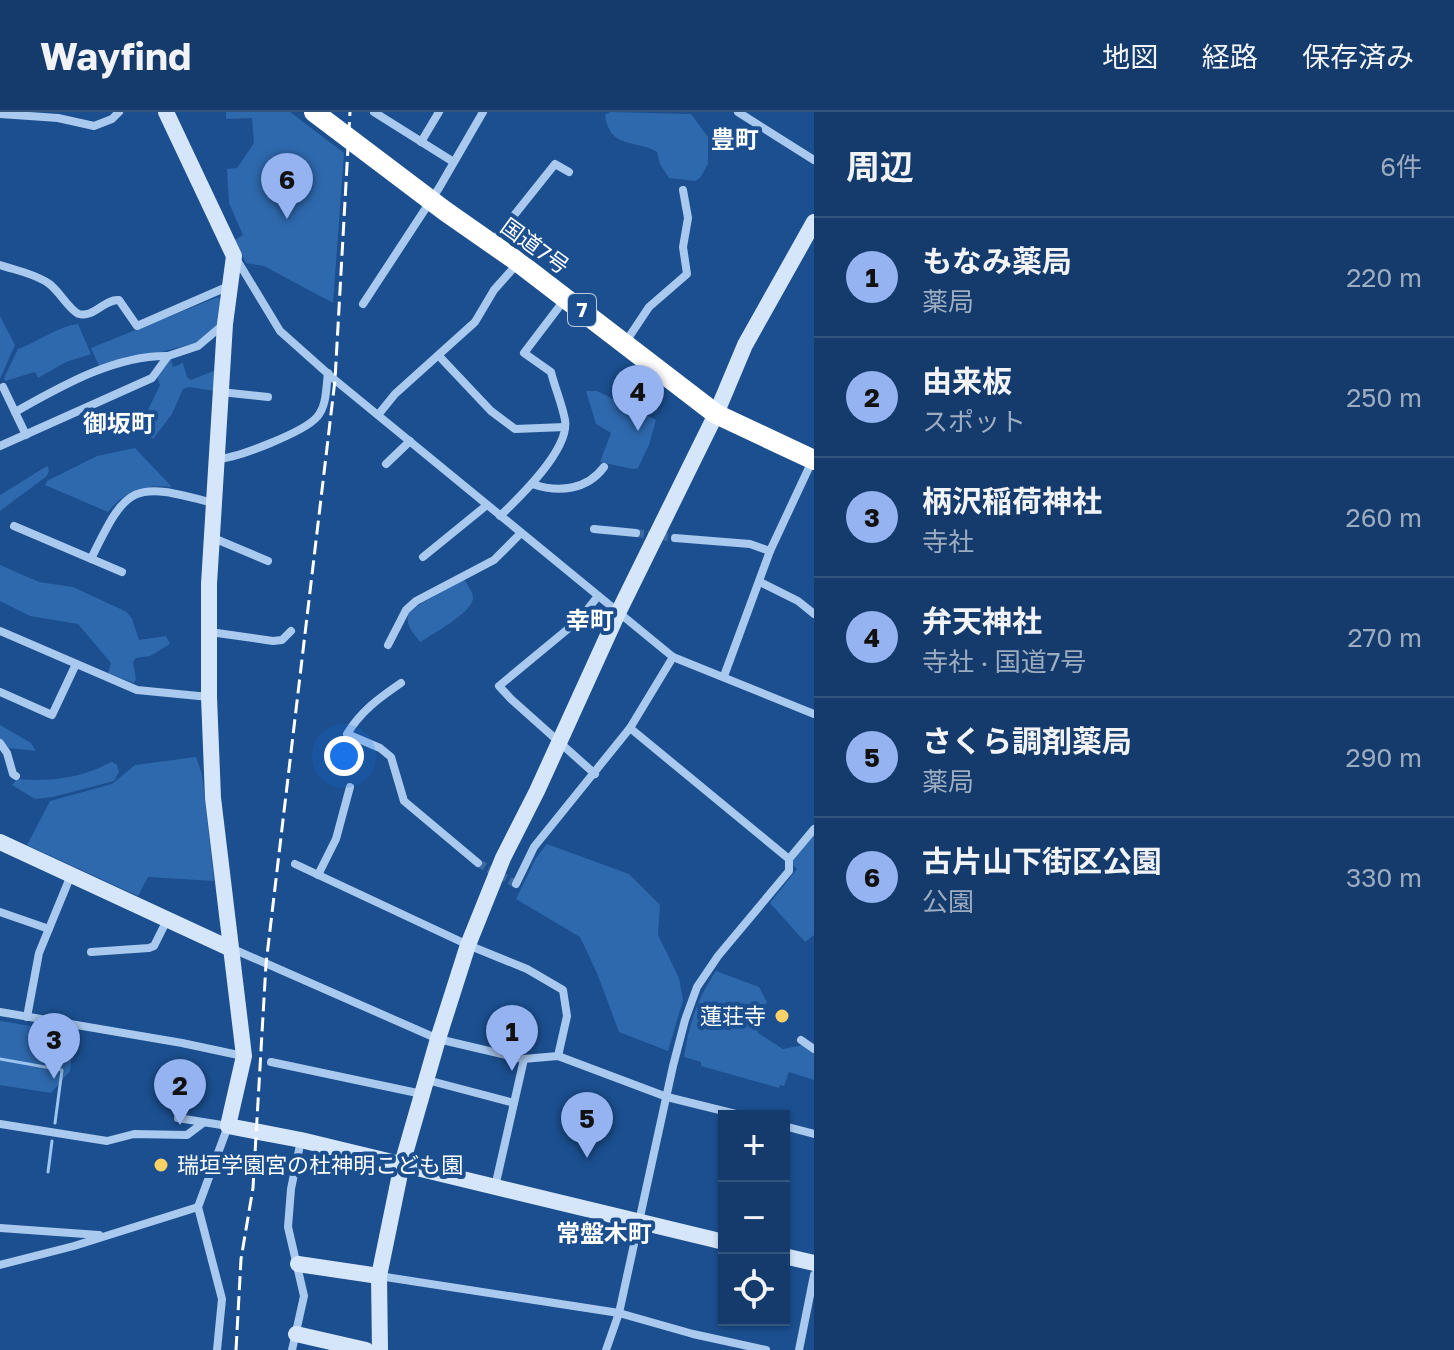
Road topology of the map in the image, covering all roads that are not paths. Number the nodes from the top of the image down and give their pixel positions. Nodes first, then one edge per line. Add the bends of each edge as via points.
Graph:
1 (119, 112) edge
2 (166, 112) edge
3 (314, 112) edge
4 (374, 112) edge
5 (439, 112) edge
6 (483, 112) edge
7 (738, 112) edge
8 (0, 114) edge
9 (421, 142) junction
10 (814, 160) edge
11 (452, 161) junction
12 (569, 172) dead end
13 (683, 190) dead end
14 (814, 222) edge
15 (491, 243) junction
16 (234, 256) junction
17 (518, 262) junction
18 (0, 265) edge
19 (229, 286) junction
20 (566, 298) junction
21 (363, 304) dead end
22 (225, 324) junction
23 (625, 343) junction
24 (168, 356) junction
25 (439, 356) junction
26 (328, 373) junction
27 (3, 387) dead end
28 (220, 392) junction
29 (268, 397) dead end
30 (15, 412) junction
31 (716, 414) junction
32 (378, 415) junction
33 (565, 427) junction
34 (26, 435) junction
35 (410, 441) junction
36 (0, 446) edge
37 (216, 459) junction
38 (814, 460) edge
39 (386, 464) dead end
40 (604, 467) dead end
41 (532, 484) junction
42 (213, 503) junction
43 (487, 505) junction
44 (500, 516) junction
45 (14, 526) dead end
46 (594, 529) dead end
47 (521, 533) junction
48 (636, 533) tunnel mouth
49 (211, 537) junction
50 (675, 538) tunnel mouth
51 (770, 551) junction
52 (423, 557) dead end
53 (91, 559) junction
54 (268, 561) dead end
55 (122, 572) dead end
56 (760, 582) junction
57 (598, 596) junction
58 (618, 613) junction
59 (814, 614) edge
60 (0, 631) edge
61 (291, 631) dead end
62 (209, 632) junction
63 (388, 645) dead end
64 (673, 657) junction
65 (76, 664) junction
66 (724, 676) junction
67 (401, 683) dead end
68 (0, 692) edge
69 (209, 697) junction
70 (814, 714) edge
71 (630, 728) junction
72 (560, 741) junction
73 (0, 743) edge
74 (595, 774) junction
75 (16, 776) dead end
76 (350, 787) dead end
77 (814, 829) edge
78 (0, 842) edge
79 (789, 859) junction
80 (478, 863) tunnel mouth
81 (295, 864) dead end
82 (71, 875) junction
83 (318, 875) junction
84 (516, 884) dead end
85 (0, 912) edge
86 (168, 919) junction
87 (49, 929) junction
88 (468, 945) junction
89 (229, 948) junction
90 (91, 952) dead end
91 (0, 1012) edge
92 (27, 1017) junction
93 (438, 1039) junction
94 (801, 1040) dead end
95 (814, 1049) edge
96 (244, 1056) junction
97 (558, 1056) junction
98 (524, 1059) junction
99 (271, 1062) dead end
100 (424, 1087) junction
101 (667, 1097) junction
102 (514, 1103) junction
103 (720, 1110) edge
104 (178, 1118) dead end
105 (203, 1123) junction
106 (0, 1124) edge
107 (228, 1126) junction
108 (790, 1128) edge
109 (814, 1134) edge
110 (301, 1140) junction
111 (402, 1164) junction
112 (495, 1187) junction
113 (198, 1207) junction
114 (638, 1222) junction
115 (0, 1228) edge
116 (104, 1235) junction
117 (718, 1241) edge
118 (790, 1257) edge
119 (814, 1263) edge
120 (298, 1264) junction
121 (0, 1265) edge
122 (814, 1275) edge
123 (379, 1276) junction
124 (619, 1313) junction
125 (294, 1342) edge
126 (217, 1350) edge
127 (366, 1350) edge
128 (380, 1350) edge
129 (606, 1350) edge
130 (766, 1350) edge
131 (799, 1350) edge

1 - 8 street via 94,126
2 - 16 street
3 - 15 highway, 国道7号 / 7
4 - 9 street
5 - 9 street
6 - 11 street
7 - 10 street
9 - 11 street
11 - 21 street
12 - 15 street via 555,164
13 - 23 street via 687,274 649,307
14 - 31 street via 745,345
15 - 17 highway, 国道7号 / 7
16 - 19 street
16 - 26 street via 280,331
17 - 20 highway, 国道7号 / 7
17 - 25 street via 475,322
18 - 19 street via 45,280 82,315 110,299 119,300 137,326
19 - 22 street
20 - 23 highway, 国道7号 / 7
20 - 33 street via 524,353 551,372
22 - 24 street via 198,346
22 - 28 street
23 - 31 highway, 国道7号 / 7
24 - 30 street via 150,355 80,376
24 - 34 street via 152,378
25 - 32 street
25 - 33 street via 482,403 515,429
26 - 32 street
26 - 37 street via 317,418 269,444
27 - 30 street
28 - 29 street
28 - 37 street
30 - 34 street
31 - 38 highway, 国道7号 / 7
31 - 58 street
32 - 35 street
33 - 41 street
34 - 36 street
35 - 39 street
35 - 43 street
37 - 42 street
38 - 51 street
40 - 41 street via 596,478 562,490
41 - 44 street
42 - 49 street
42 - 53 street via 167,490 127,497
43 - 44 street
43 - 52 street
44 - 47 street
45 - 53 street
46 - 48 street
47 - 57 street
47 - 63 street via 494,560 416,601
49 - 54 street
49 - 62 street
50 - 51 street via 750,544
51 - 56 street
53 - 55 street
56 - 59 street
56 - 66 street
57 - 58 street
57 - 72 street via 580,619 499,686
58 - 64 street
58 - 72 street
60 - 65 street
61 - 62 street via 273,641
62 - 69 street
64 - 66 street
64 - 71 street
65 - 68 street via 52,715
65 - 69 street via 137,690
66 - 70 street
67 - 80 street via 376,699 347,734 391,757 404,801
69 - 89 street via 213,798
71 - 74 street
71 - 79 street
72 - 74 street
72 - 88 street
73 - 75 street
74 - 84 street via 534,847
76 - 83 street via 336,839
77 - 79 street
78 - 82 street
79 - 101 street via 789,871 697,987
81 - 83 street
82 - 86 street
82 - 87 street
83 - 88 street
85 - 87 street
86 - 89 street
86 - 90 street via 154,946
87 - 92 street
88 - 93 street
88 - 97 street via 563,990 567,1016
89 - 93 street
89 - 96 street
91 - 92 street
92 - 96 street
93 - 98 street
93 - 100 street
94 - 95 street
96 - 107 street
97 - 98 street
97 - 101 street
98 - 102 street
99 - 100 street
100 - 102 street
100 - 111 street
101 - 103 street
101 - 114 street
102 - 112 street
104 - 105 street
105 - 106 street via 187,1135 134,1134 107,1141
105 - 107 street
107 - 110 street
107 - 113 street
108 - 109 street
110 - 111 street
110 - 120 street via 288,1227
111 - 112 street
111 - 123 street
112 - 114 street
113 - 116 street
113 - 126 street via 222,1299
114 - 117 street
114 - 124 street
115 - 116 street
116 - 121 street
118 - 119 street
120 - 123 street
120 - 125 street via 304,1296
122 - 131 street
123 - 124 street
123 - 128 street
124 - 129 street
124 - 130 street
125 - 127 street

